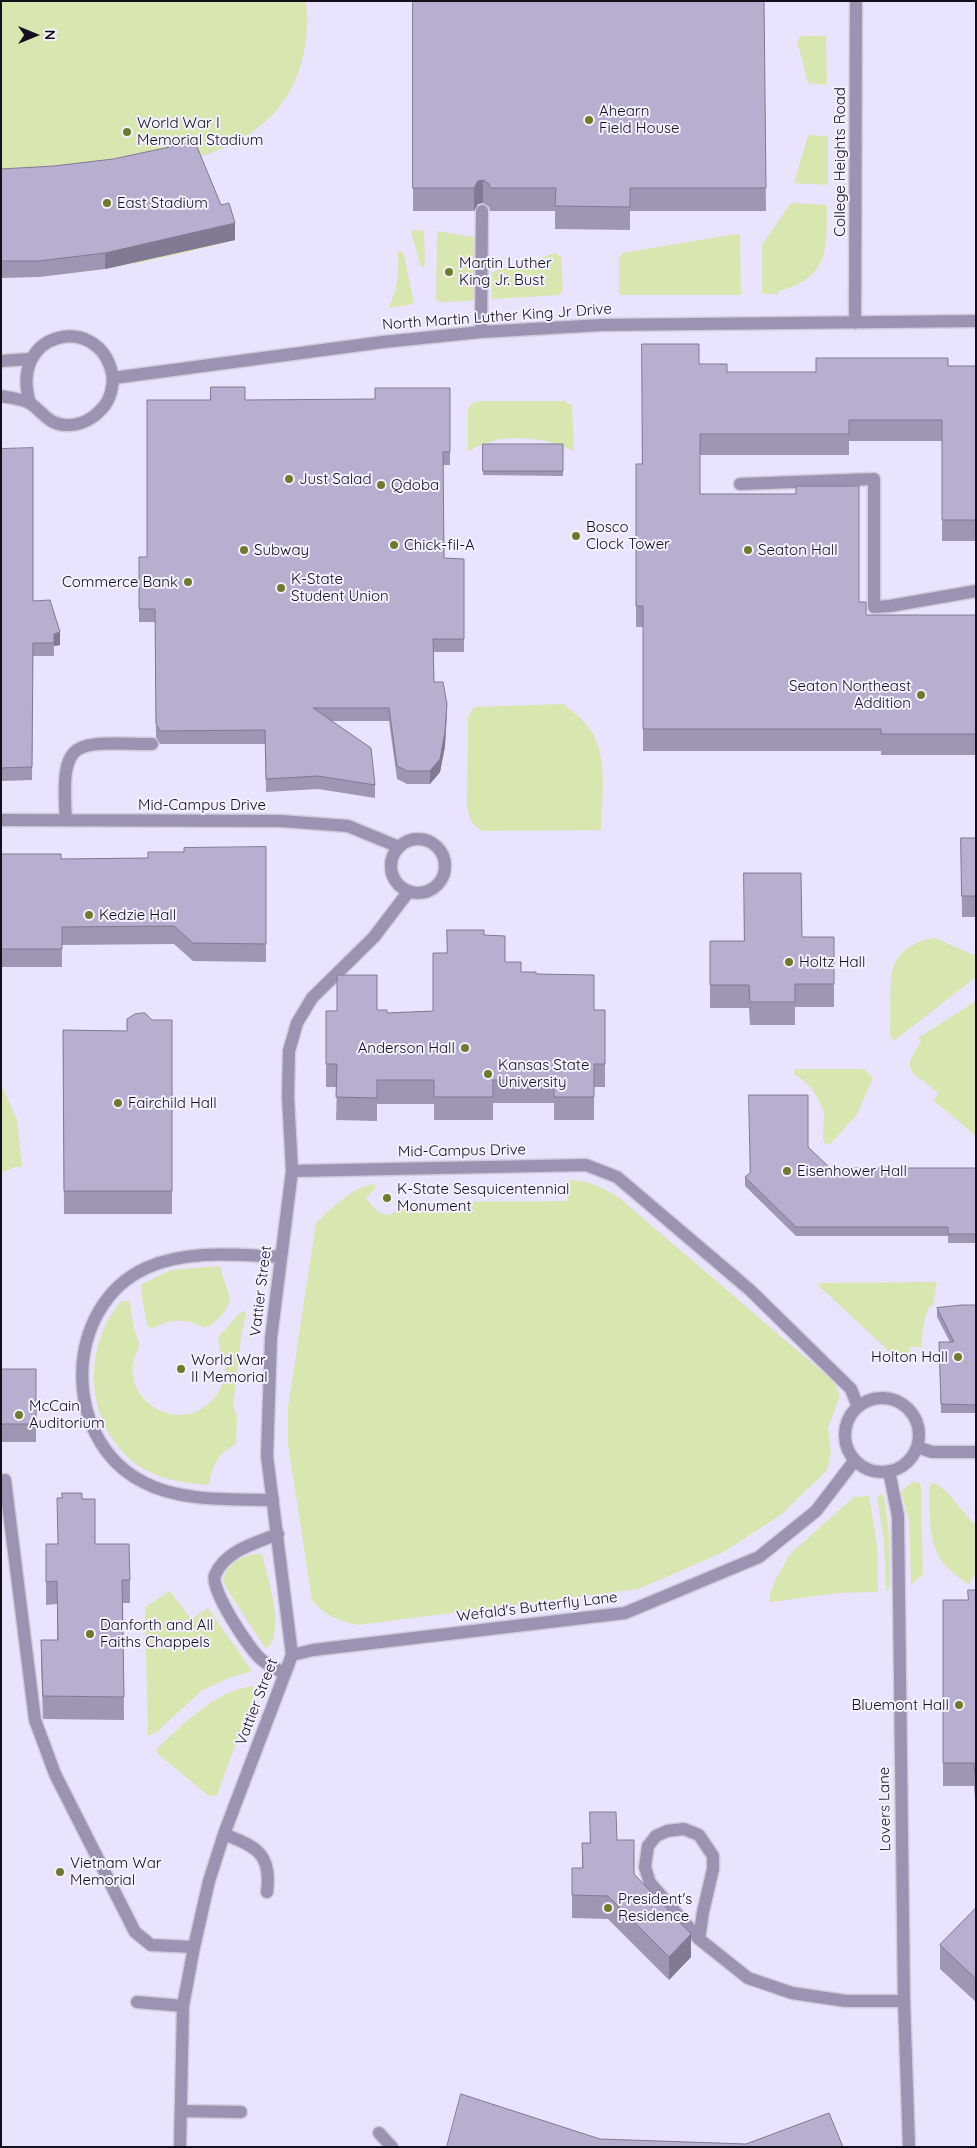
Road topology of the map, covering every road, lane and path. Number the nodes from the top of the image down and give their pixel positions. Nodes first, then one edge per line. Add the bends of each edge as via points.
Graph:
1 (856, 1) edge
2 (482, 211) edge
3 (855, 322) junction
4 (976, 322) edge
5 (481, 332) junction
6 (30, 359) junction
7 (1, 361) edge
8 (113, 378) junction
9 (1, 396) edge
10 (30, 403) junction
11 (740, 484) dead end
12 (976, 592) edge
13 (152, 744) dead end
14 (1, 820) edge
15 (66, 820) junction
16 (399, 847) junction
17 (409, 891) junction
18 (292, 1171) junction
19 (281, 1257) junction
20 (858, 1407) junction
21 (917, 1447) junction
22 (976, 1452) edge
23 (855, 1460) junction
24 (889, 1471) junction
25 (5, 1480) dead end
26 (273, 1500) junction
27 (278, 1534) junction
28 (292, 1654) junction
29 (285, 1674) junction
30 (224, 1834) junction
31 (267, 1892) dead end
32 (700, 1939) junction
33 (194, 1947) junction
34 (904, 2001) junction
35 (136, 2002) dead end
36 (183, 2006) junction
37 (181, 2111) junction
38 (241, 2112) dead end
39 (379, 2133) dead end
40 (180, 2147) edge
41 (392, 2147) edge
42 (909, 2147) edge

1 - 3 street, College Heights Road
2 - 5 street
3 - 4 street, North Martin Luther King Jr Drive
3 - 5 street, North Martin Luther King Jr Drive via 602,325
5 - 8 street, North Martin Luther King Jr Drive
6 - 7 street
6 - 8 street via 48,342 66,337 84,339 104,354
6 - 10 street via 25,383
8 - 10 street via 112,390 104,407 90,420 78,424 53,422
9 - 10 street
11 - 12 street via 874,479 874,607
13 - 15 street via 87,744 76,749 68,760 64,779
14 - 15 street, Mid-Campus Drive
15 - 16 street, Mid-Campus Drive via 281,821 348,826
16 - 17 street via 393,854 391,871 394,880
16 - 17 street via 414,839 431,842 445,863 444,872 434,887 426,892
17 - 18 street via 374,937 312,998 297,1022 289,1051
18 - 19 street, Vattier Street
18 - 20 street, Mid-Campus Drive via 586,1165 617,1176 754,1294 851,1389
19 - 26 street, Vattier Street via 271,1338 267,1456
19 - 26 street via 211,1255 180,1258 147,1268 124,1281 104,1307 90,1332 82,1361 85,1408 92,1430 125,1471 143,1483 194,1497
20 - 21 street via 880,1398 902,1404 917,1423
20 - 23 street via 845,1433 849,1452
21 - 22 street via 932,1452
21 - 24 street via 906,1463
23 - 24 street via 877,1472
23 - 28 street, Wefald's Butterfly Lane via 816,1510 759,1557 625,1613
24 - 34 street, Lovers Lane via 898,1516
25 - 33 street via 35,1720 55,1774 135,1932 151,1945
26 - 27 street, Vattier Street
27 - 28 street, Vattier Street
27 - 29 street via 241,1549 224,1560 214,1576 214,1588 260,1659
28 - 29 street, Vattier Street
29 - 30 street, Vattier Street
30 - 31 street via 254,1847 263,1856 269,1871
30 - 33 street, Vattier Street
32 - 32 street via 650,1883 645,1867 648,1846 656,1836 667,1831 684,1829 699,1835 713,1856 714,1869
32 - 34 street via 748,1978 792,1993 846,2001
33 - 36 street, Vattier Street
34 - 42 street, Lovers Lane
35 - 36 street
36 - 37 street, Vattier Street
37 - 38 street
37 - 40 street, Vattier Street
39 - 41 street

